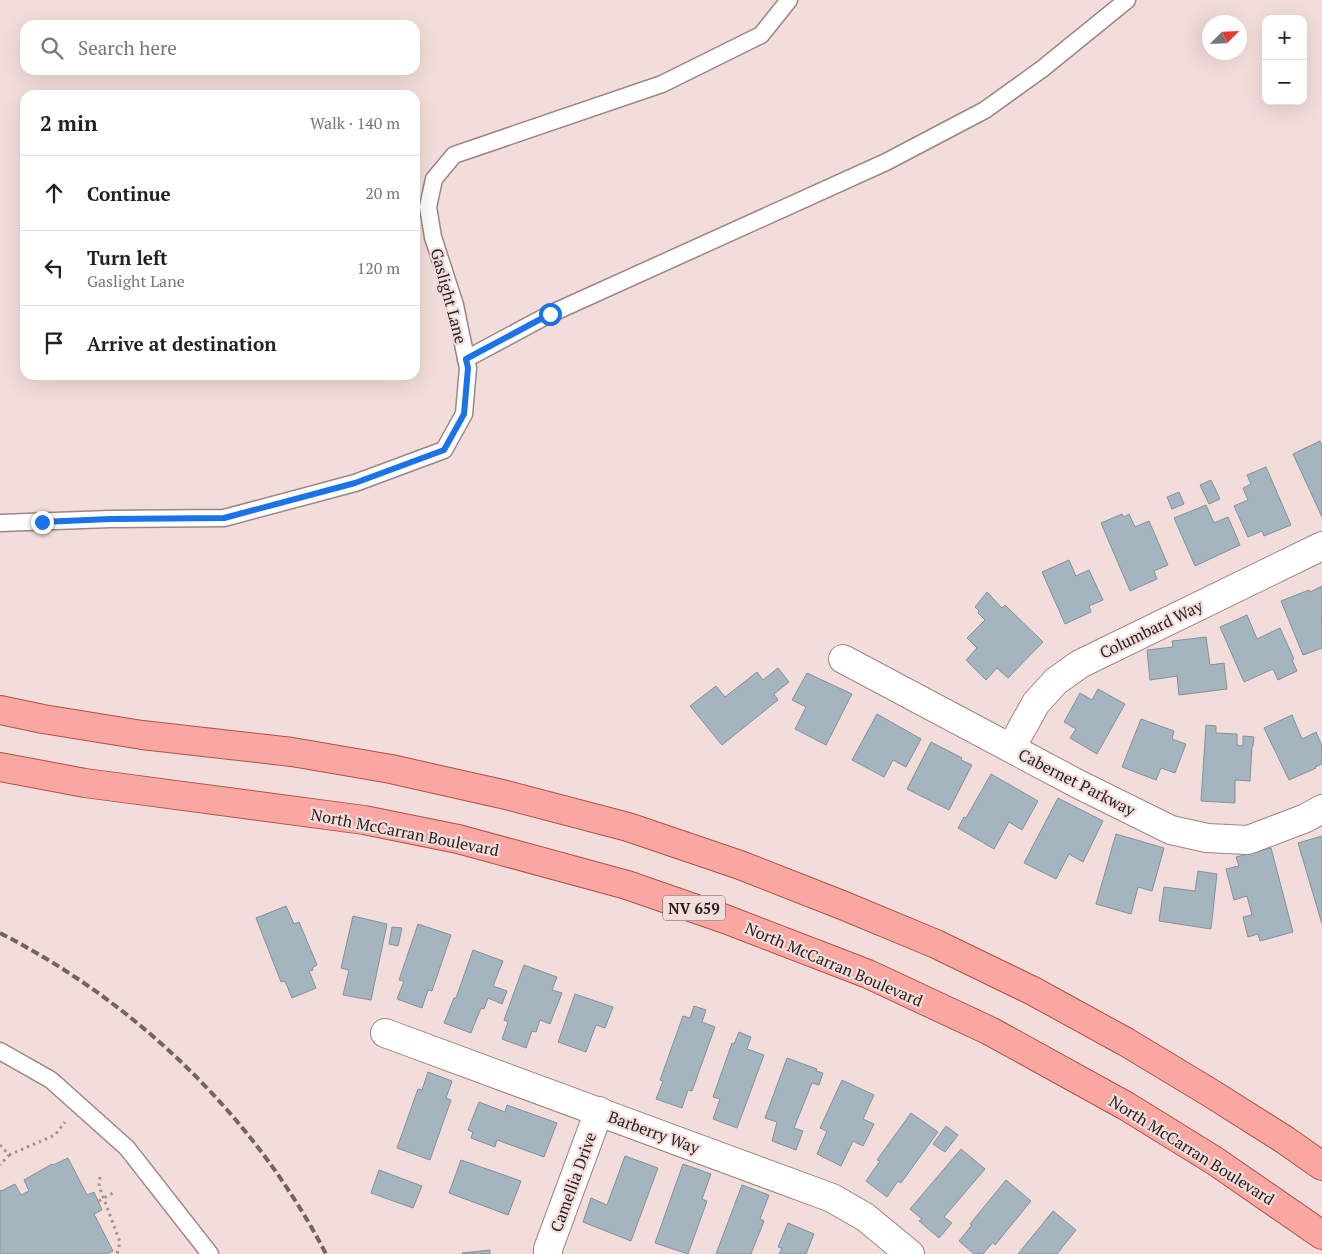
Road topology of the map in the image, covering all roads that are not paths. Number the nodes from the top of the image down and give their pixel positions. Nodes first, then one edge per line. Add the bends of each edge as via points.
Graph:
1 (790, 0) edge
2 (1127, 0) edge
3 (466, 359) junction
4 (0, 523) edge
5 (1322, 546) edge
6 (843, 659) dead end
7 (0, 710) edge
8 (1010, 748) junction
9 (0, 767) edge
10 (1322, 810) edge
11 (385, 1033) dead end
12 (0, 1051) edge
13 (598, 1111) junction
14 (1322, 1166) edge
15 (1322, 1235) edge
16 (210, 1254) edge
17 (548, 1254) edge
18 (910, 1254) edge

1 - 3 lane, Gaslight Lane via 760,35 662,84 454,155 434,179 428,207
2 - 3 lane via 985,110 886,162 550,314
3 - 4 lane, Gaslight Lane via 464,414 444,450 355,483 224,518
5 - 8 street, Columbard Way via 1080,664 1056,681 1036,703
6 - 8 street, Cabernet Parkway
7 - 14 main road via 142,735 292,752 391,769 502,794 628,828 740,865 936,944 1033,991 1209,1092
8 - 10 street, Cabernet Parkway via 1171,830 1206,838 1248,840
9 - 15 main road, North McCarran Boulevard / NV 659 via 85,783 364,820 458,839 627,885 725,919 868,974 990,1032 1126,1106 1215,1161
11 - 13 street, Barberry Way
12 - 16 lane via 51,1080 127,1148
13 - 17 street, Camellia Drive
13 - 18 street, Barberry Way via 832,1198 864,1217

